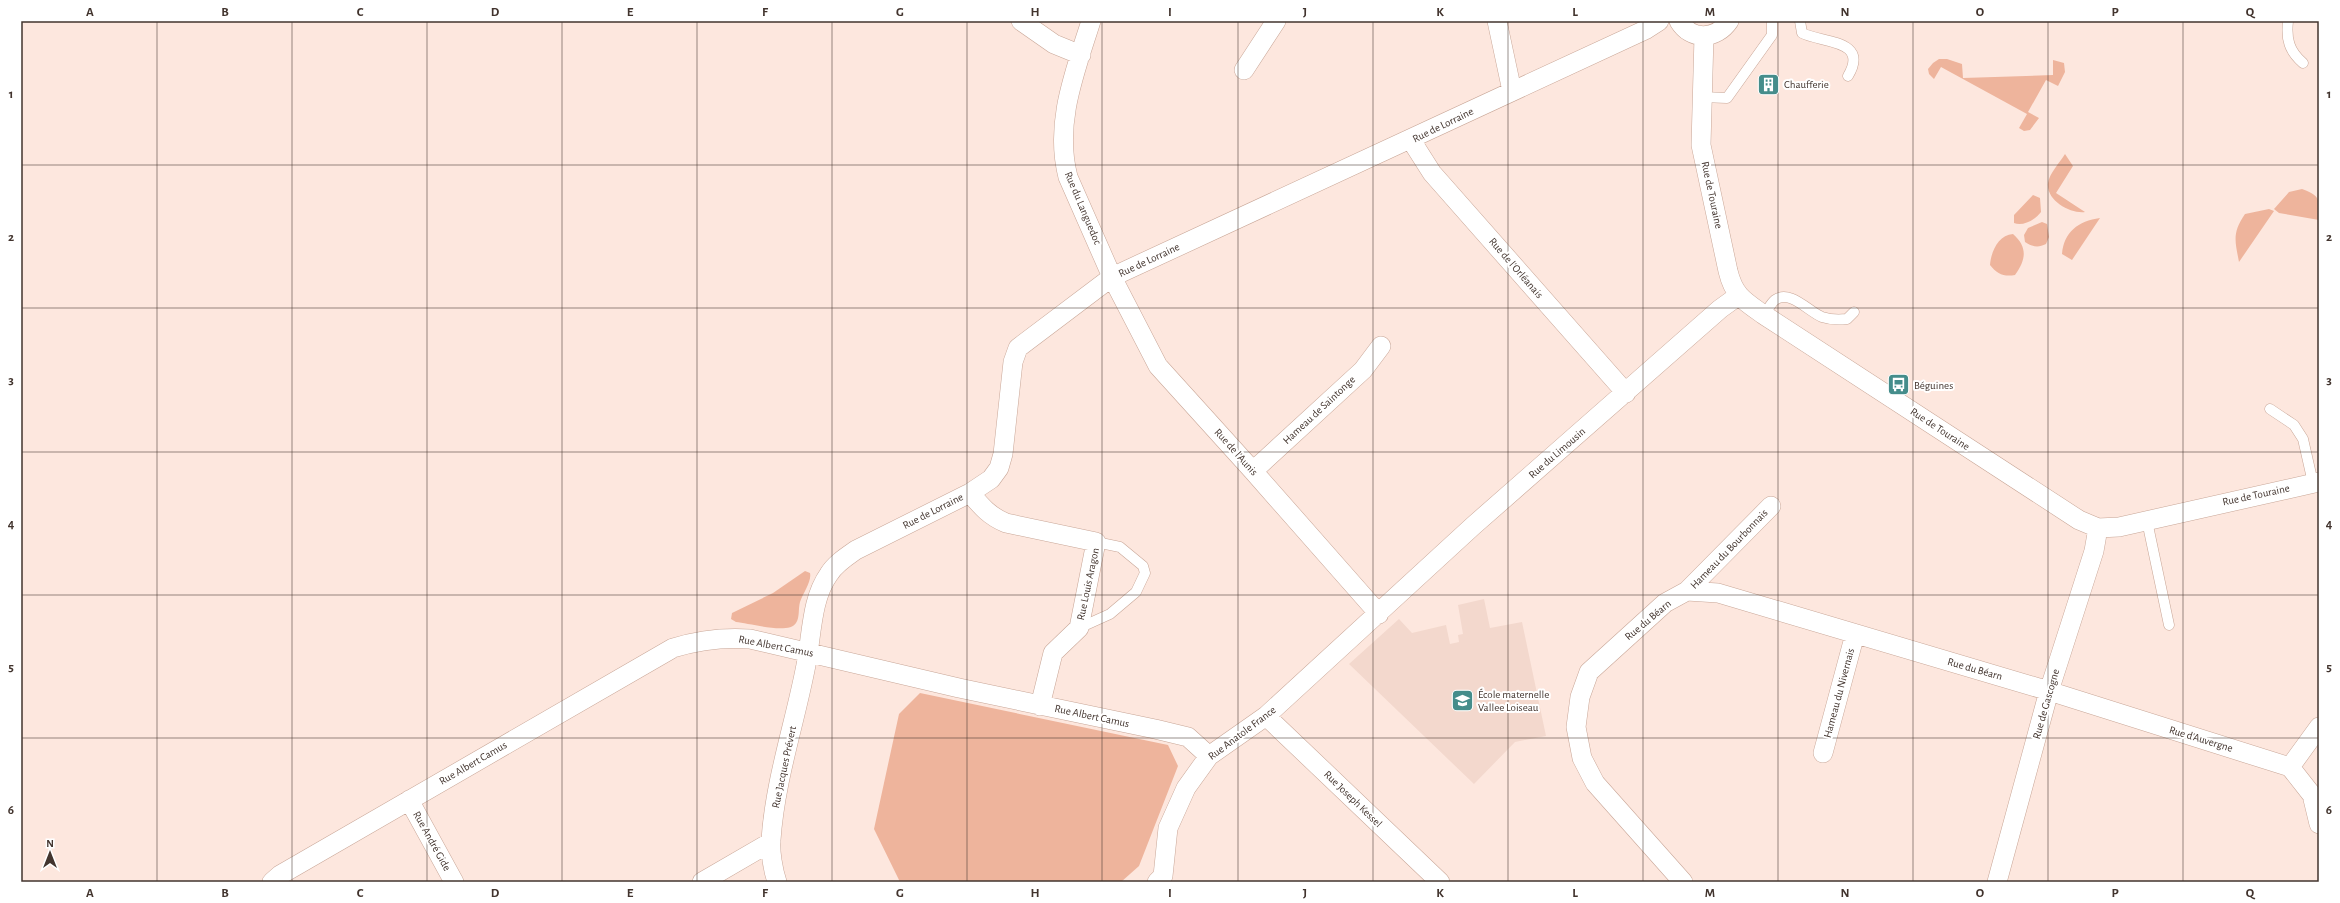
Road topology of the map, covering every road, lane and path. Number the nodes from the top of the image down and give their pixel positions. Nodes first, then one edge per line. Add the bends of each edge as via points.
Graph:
1 (1021, 21) edge
2 (1091, 21) edge
3 (1276, 21) edge
4 (1497, 21) edge
5 (1729, 21) edge
6 (1772, 21) edge
7 (1800, 21) edge
8 (2288, 21) edge
9 (1657, 23) edge
10 (1691, 30) edge
11 (1080, 55) junction
12 (2303, 63) dead end
13 (1244, 70) dead end
14 (1848, 76) dead end
15 (1512, 91) junction
16 (1702, 97) junction
17 (1411, 140) junction
18 (1112, 277) junction
19 (1738, 296) junction
20 (1854, 312) dead end
21 (1764, 315) junction
22 (1381, 346) dead end
23 (1626, 393) junction
24 (2270, 409) dead end
25 (1253, 471) junction
26 (2316, 482) edge
27 (970, 493) junction
28 (1771, 506) dead end
29 (2147, 521) junction
30 (2098, 528) junction
31 (1096, 542) junction
32 (1687, 592) junction
33 (1379, 614) junction
34 (2169, 625) dead end
35 (1079, 628) junction
36 (1855, 634) junction
37 (808, 652) junction
38 (2049, 691) junction
39 (1040, 706) junction
40 (1266, 716) junction
41 (2319, 727) edge
42 (1823, 753) dead end
43 (1209, 756) junction
44 (2290, 767) junction
45 (409, 800) junction
46 (2319, 824) edge
47 (771, 842) junction
48 (1163, 880) edge
49 (272, 882) edge
50 (454, 882) edge
51 (702, 882) edge
52 (777, 882) edge
53 (1440, 882) edge
54 (1683, 882) edge
55 (1997, 882) edge

1 - 11 street via 1054,44
2 - 11 street, Rue du Languedoc
3 - 13 street
4 - 15 street
5 - 10 street via 1718,33
6 - 16 lane via 1772,35 1727,98
7 - 14 lane via 1802,33 1837,41 1848,48 1853,68
8 - 12 lane via 2288,42 2293,55
9 - 10 street
9 - 15 street, Rue de Lorraine
10 - 16 street, Rue de Touraine
11 - 18 street, Rue du Languedoc via 1066,106 1062,143 1064,161 1068,177
15 - 17 street, Rue de Lorraine
16 - 19 street, Rue de Touraine via 1701,146 1730,279
17 - 18 street, Rue de Lorraine
17 - 23 street, Rue de l'Orléanais via 1432,172
18 - 25 street, Rue de l'Aunis via 1158,366
18 - 27 street, Rue de Lorraine via 1018,348 1013,362 1003,454 999,468 990,479
19 - 21 street, Rue de Touraine
19 - 23 street, Rue du Limousin
20 - 21 lane via 1847,319 1831,320 1821,317 1795,300 1784,297 1775,300
21 - 30 street, Rue de Touraine via 2079,520
22 - 25 street, Hameau de Saintonge via 1363,370
23 - 33 street, Rue du Limousin via 1473,526
24 - 26 lane via 2294,425 2303,440
25 - 33 street, Rue de l'Aunis
26 - 29 street, Rue de Touraine
27 - 31 street, Rue Louis Aragon via 994,518 1006,523
27 - 37 street, Rue de Lorraine via 856,550 840,562 829,573 818,598
28 - 32 street, Hameau du Bourbonnais
29 - 30 street, Rue de Touraine
29 - 34 lane
30 - 38 street, Rue de Gascogne via 2094,552
31 - 35 street, Rue Louis Aragon
31 - 35 lane via 1120,547 1143,566 1144,573 1136,592 1110,614
32 - 36 street, Rue du Béarn via 1718,593
32 - 54 street, Rue du Béarn via 1665,603 1589,672 1580,697 1576,727 1582,758 1595,783
33 - 40 street, Rue Anatole France
35 - 39 street, Rue Louis Aragon via 1053,653
36 - 38 street, Rue du Béarn
36 - 42 street, Hameau du Nivernais
37 - 39 street, Rue Albert Camus
37 - 45 street, Rue Albert Camus via 750,639 724,637 698,640 673,648
37 - 47 street, Rue Jacques Prévert via 775,805
38 - 44 street, Rue d'Auvergne
38 - 55 street, Rue de Gascogne
39 - 43 street, Rue Albert Camus via 1188,737
40 - 43 street, Rue Anatole France
40 - 53 street, Rue Joseph Kessel
41 - 44 street
43 - 48 street, Rue Anatole France via 1186,788 1168,828
44 - 46 street via 2312,796
45 - 49 street, Rue Albert Camus
45 - 50 street, Rue André Gide
47 - 51 street
47 - 52 street, Rue Jacques Prévert

